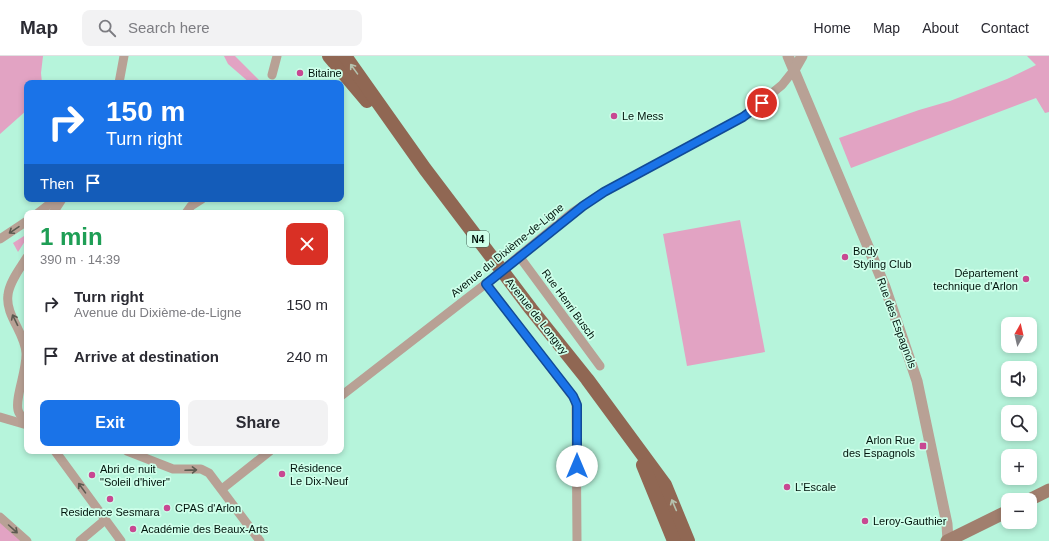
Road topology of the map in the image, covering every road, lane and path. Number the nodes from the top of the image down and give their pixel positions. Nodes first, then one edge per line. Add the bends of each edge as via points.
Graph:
1 (124, 56) edge
2 (277, 56) edge
3 (329, 56) edge
4 (345, 56) edge
5 (788, 56) edge
6 (802, 56) edge
7 (794, 70) junction
8 (272, 75) dead end
9 (120, 80) edge
10 (424, 169) junction
11 (52, 202) edge
12 (42, 210) edge
13 (24, 223) edge
14 (0, 239) edge
15 (516, 259) junction
16 (24, 261) edge
17 (487, 283) junction
18 (24, 344) edge
19 (600, 366) dead end
20 (24, 376) edge
21 (344, 394) edge
22 (0, 417) edge
23 (24, 420) edge
24 (24, 423) edge
25 (635, 444) junction
26 (57, 454) edge
27 (135, 454) edge
28 (264, 454) edge
29 (222, 488) junction
30 (1049, 490) edge
31 (1037, 496) edge
32 (1001, 514) edge
33 (0, 517) edge
34 (105, 520) junction
35 (27, 541) edge
36 (80, 541) edge
37 (122, 541) edge
38 (260, 541) edge
39 (577, 541) edge
40 (674, 541) edge
41 (688, 541) edge
42 (948, 541) edge

1 - 9 street
2 - 8 street
3 - 10 main road, N4
10 -> 4 main road, N4
5 - 7 street, Rue des Espagnols
6 - 7 street
7 - 15 street, Avenue du Dixième-de-Ligne via 782,86 743,117 604,192 573,212
7 - 42 street, Rue des Espagnols via 882,281 917,382 947,524
10 - 25 main road, Avenue de Longwy / N4
11 - 12 street
13 -> 14 street
15 - 17 street, Avenue du Dixième-de-Ligne, bridge
15 - 19 street, Rue Henri Busch
18 -> 16 street via 10,310 8,295
17 - 21 street, Avenue du Dixième-de-Ligne
17 - 39 street via 576,401
23 -> 20 street via 18,412 17,404
22 - 24 street
25 - 40 main road, Avenue de Longwy / N4
41 -> 25 main road, Avenue de Longwy / N4 via 665,485
34 -> 26 street
27 -> 29 street via 173,469 201,469 209,473
28 - 29 street
29 - 38 street
30 - 31 main road
32 - 42 main road
33 -> 35 street
34 - 36 street
34 - 37 street

